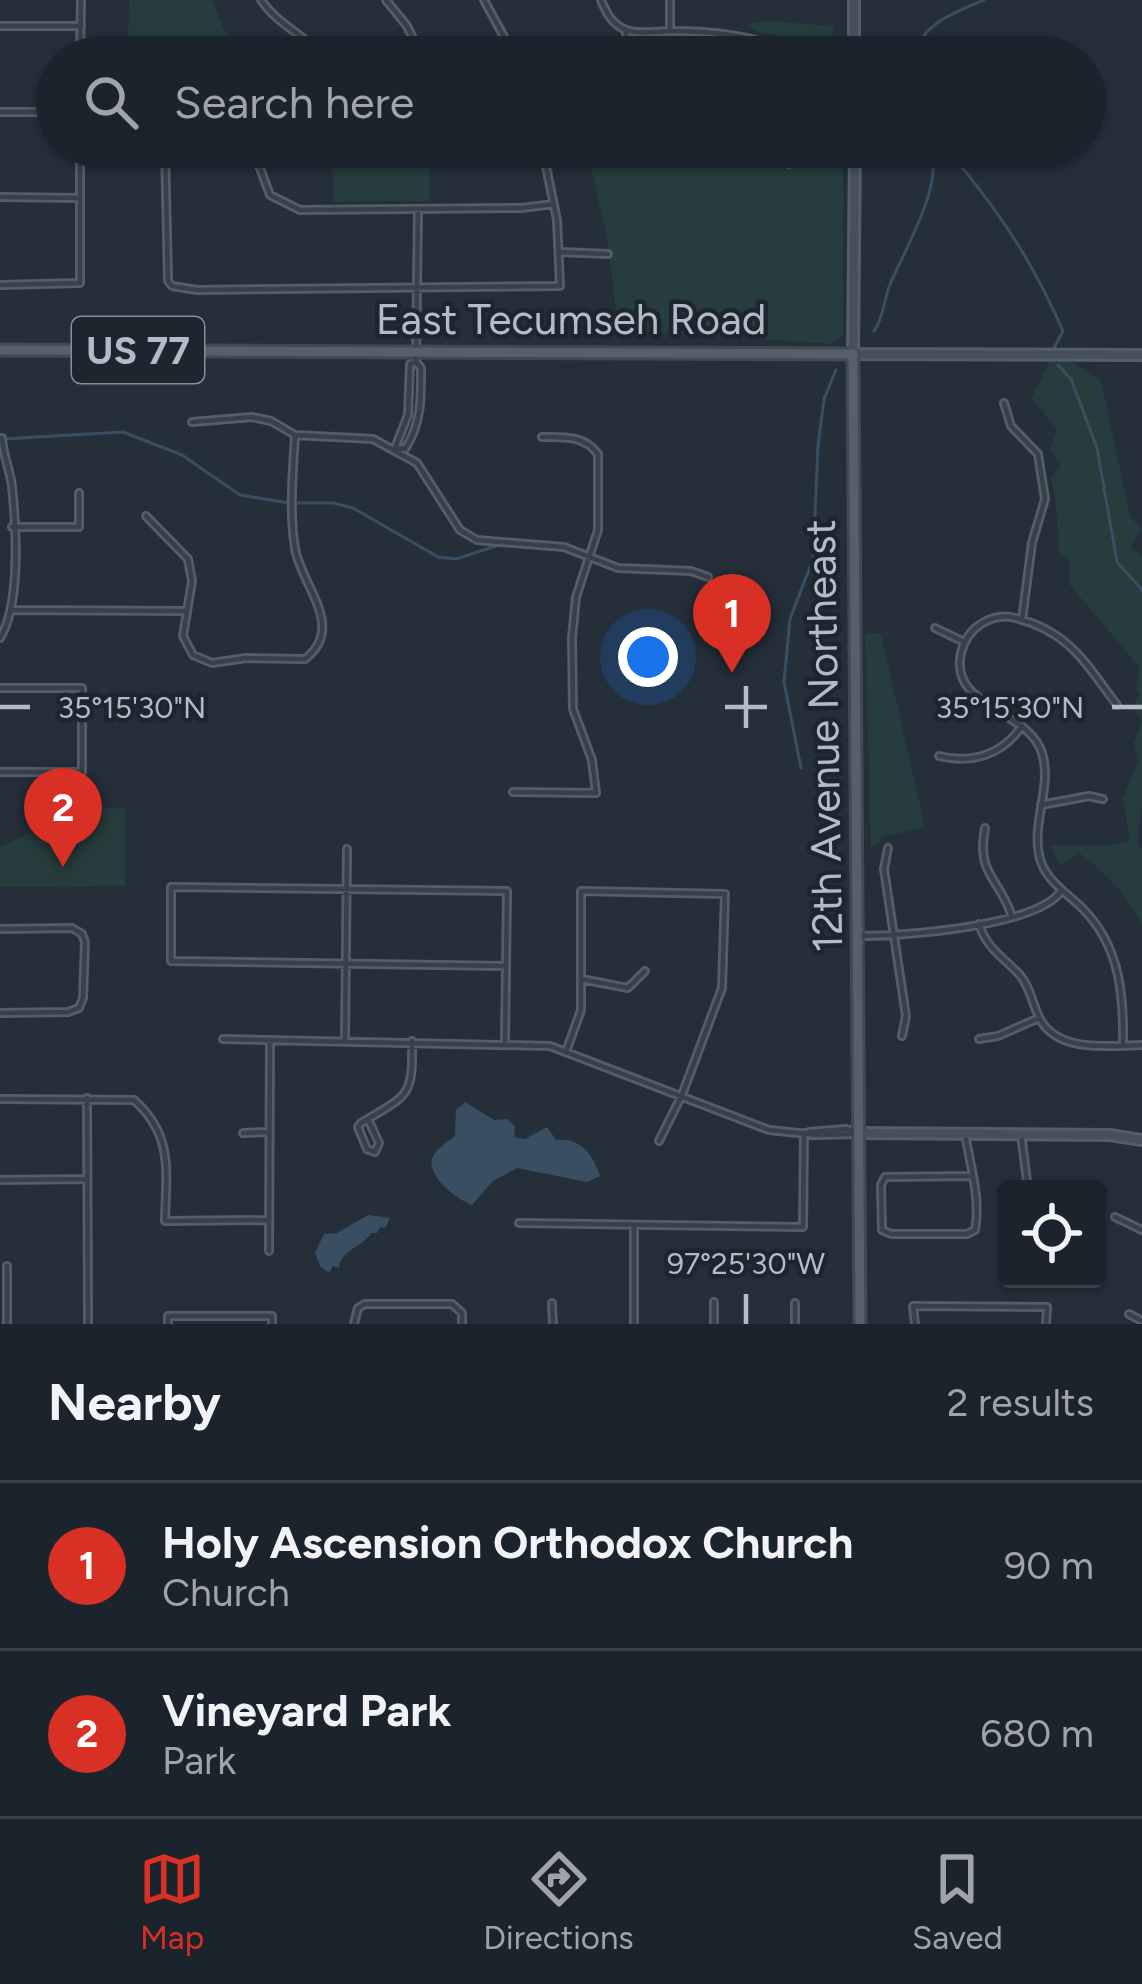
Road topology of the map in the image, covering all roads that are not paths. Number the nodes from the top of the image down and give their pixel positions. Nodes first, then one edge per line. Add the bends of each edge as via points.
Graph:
1 (81, 0) edge
2 (261, 0) edge
3 (386, 0) edge
4 (484, 0) edge
5 (601, 0) edge
6 (670, 0) edge
7 (854, 0) edge
8 (0, 26) edge
9 (80, 26) junction
10 (627, 31) junction
11 (670, 31) junction
12 (80, 36) edge
13 (303, 36) edge
14 (412, 36) edge
15 (504, 36) edge
16 (627, 36) edge
17 (716, 36) edge
18 (854, 36) edge
19 (0, 112) edge
20 (36, 112) edge
21 (80, 168) edge
22 (165, 168) edge
23 (258, 168) edge
24 (546, 168) edge
25 (855, 168) edge
26 (0, 197) edge
27 (79, 198) junction
28 (554, 204) junction
29 (418, 210) junction
30 (558, 252) junction
31 (608, 254) dead end
32 (0, 285) edge
33 (418, 289) junction
34 (0, 350) edge
35 (853, 353) junction
36 (1142, 355) edge
37 (416, 357) junction
38 (1004, 403) dead end
39 (192, 422) dead end
40 (296, 435) junction
41 (542, 437) dead end
42 (2, 438) edge
43 (395, 448) junction
44 (9, 473) junction
45 (0, 475) edge
46 (80, 493) dead end
47 (146, 516) dead end
48 (12, 526) junction
49 (589, 559) junction
50 (708, 577) dead end
51 (11, 610) junction
52 (187, 610) junction
53 (1022, 620) junction
54 (935, 628) dead end
55 (0, 638) edge
56 (964, 643) junction
57 (0, 688) edge
58 (1117, 705) dead end
59 (1022, 726) junction
60 (938, 756) dead end
61 (0, 772) edge
62 (513, 792) dead end
63 (1103, 800) dead end
64 (1041, 805) junction
65 (985, 828) dead end
66 (888, 848) dead end
67 (347, 849) dead end
68 (347, 889) junction
69 (1062, 890) junction
70 (1011, 914) junction
71 (979, 923) junction
72 (0, 929) edge
73 (859, 936) junction
74 (894, 936) junction
75 (345, 964) junction
76 (506, 966) junction
77 (645, 971) dead end
78 (581, 979) junction
79 (0, 1012) edge
80 (1039, 1018) junction
81 (902, 1036) dead end
82 (223, 1039) dead end
83 (980, 1039) dead end
84 (270, 1040) junction
85 (345, 1041) junction
86 (412, 1041) junction
87 (505, 1042) junction
88 (1123, 1045) junction
89 (1142, 1045) edge
90 (567, 1050) junction
91 (682, 1095) junction
92 (0, 1099) edge
93 (87, 1099) junction
94 (368, 1119) junction
95 (268, 1132) junction
96 (242, 1133) dead end
97 (804, 1133) junction
98 (860, 1133) junction
99 (965, 1134) junction
100 (1021, 1134) junction
101 (1142, 1140) edge
102 (659, 1142) dead end
103 (972, 1176) junction
104 (0, 1180) edge
105 (87, 1180) junction
106 (1027, 1180) edge
107 (1115, 1217) dead end
108 (268, 1220) junction
109 (518, 1223) dead end
110 (634, 1226) junction
111 (1142, 1230) edge
112 (268, 1251) dead end
113 (7, 1266) dead end
114 (714, 1302) dead end
115 (552, 1303) dead end
116 (795, 1303) dead end
117 (1129, 1314) dead end
118 (1142, 1321) edge
119 (7, 1324) edge
120 (88, 1324) edge
121 (168, 1324) edge
122 (272, 1324) edge
123 (354, 1324) edge
124 (462, 1324) edge
125 (553, 1324) edge
126 (634, 1324) edge
127 (714, 1324) edge
128 (795, 1324) edge
129 (860, 1324) edge
130 (915, 1324) edge
131 (1046, 1324) edge

1 - 9 street
2 - 13 street
3 - 14 street
4 - 15 street
5 - 10 street
6 - 11 street
7 - 18 street
8 - 9 street
9 - 12 street
10 - 11 street
10 - 16 street
11 - 17 street
19 - 20 street
21 - 27 street
22 - 33 street via 172,286
23 - 29 street via 264,186 290,208
24 - 28 street
25 - 35 street, 12th Avenue Northeast
26 - 27 street
27 - 32 street via 80,283
28 - 29 street
28 - 30 street
29 - 33 street
30 - 31 street
30 - 33 street via 560,286
33 - 37 street
34 - 37 main road, East Tecumseh Road / US 77
35 - 36 street, East Tecumseh Road
35 - 37 main road, East Tecumseh Road / US 77
35 - 73 main road, 12th Avenue Northeast
37 - 43 street
37 - 43 street via 419,417 405,448
38 - 53 street via 1011,426 1038,454 1045,499
39 - 40 street via 252,417
40 - 43 street via 373,439
40 - 52 street via 295,550 320,609 317,648 290,662 201,661 186,647
41 - 49 street via 576,438 598,454 598,530
42 - 44 street
43 - 49 street via 417,463 460,530 477,540 564,548
44 - 45 street
44 - 48 street
46 - 48 street via 79,527
47 - 52 street via 188,559
48 - 51 street
49 - 50 street
49 - 62 street via 573,613 573,709 596,793
51 - 52 street
51 - 55 street
53 - 56 street via 992,618
53 - 58 street via 1069,642
54 - 56 street
56 - 59 street via 960,668 968,689
57 - 61 street via 82,688 82,772
59 - 60 street via 994,753
59 - 64 street via 1042,752
63 - 64 street
64 - 69 street via 1041,862
65 - 70 street via 986,873
66 - 74 street
67 - 68 street
68 - 75 street
68 - 75 street via 171,886 171,961
68 - 76 street via 507,891
69 - 70 street via 1049,904
69 - 88 street via 1094,920 1118,969
70 - 71 street
71 - 74 street
71 - 80 street via 993,952 1023,978
72 - 79 street via 76,929 85,942 80,1008
73 - 74 street
73 - 98 main road, 12th Avenue Northeast
74 - 81 street
75 - 76 street
75 - 85 street
76 - 87 street
77 - 78 street via 628,988
78 - 90 street via 580,1017
78 - 91 street via 581,891 725,894 722,988
80 - 83 street
80 - 88 street via 1066,1042
82 - 84 street
84 - 85 street
84 - 95 street
85 - 86 street
86 - 87 street
86 - 94 street via 409,1090
87 - 90 street
88 - 89 street
90 - 91 street
91 - 97 street via 769,1130
91 - 102 street
92 - 93 street
93 - 105 street
93 - 108 street via 134,1100 155,1121 165,1142 165,1221
94 - 94 street via 358,1131 375,1152 380,1143
95 - 96 street
95 - 108 street
97 - 98 street
97 - 110 street via 803,1227
98 - 99 street
98 - 129 main road, 12th Avenue Northeast
99 - 100 street
99 - 103 street
100 - 101 street
100 - 106 street
103 - 103 street via 885,1177 882,1230 970,1234 978,1222
104 - 105 street
105 - 120 street
107 - 111 street
108 - 112 street
109 - 110 street
110 - 126 street
113 - 119 street
114 - 127 street
115 - 125 street
116 - 128 street
117 - 118 street
121 - 122 street via 168,1316 272,1316
123 - 124 street via 368,1304 452,1304
130 - 131 street via 913,1306 1047,1307

